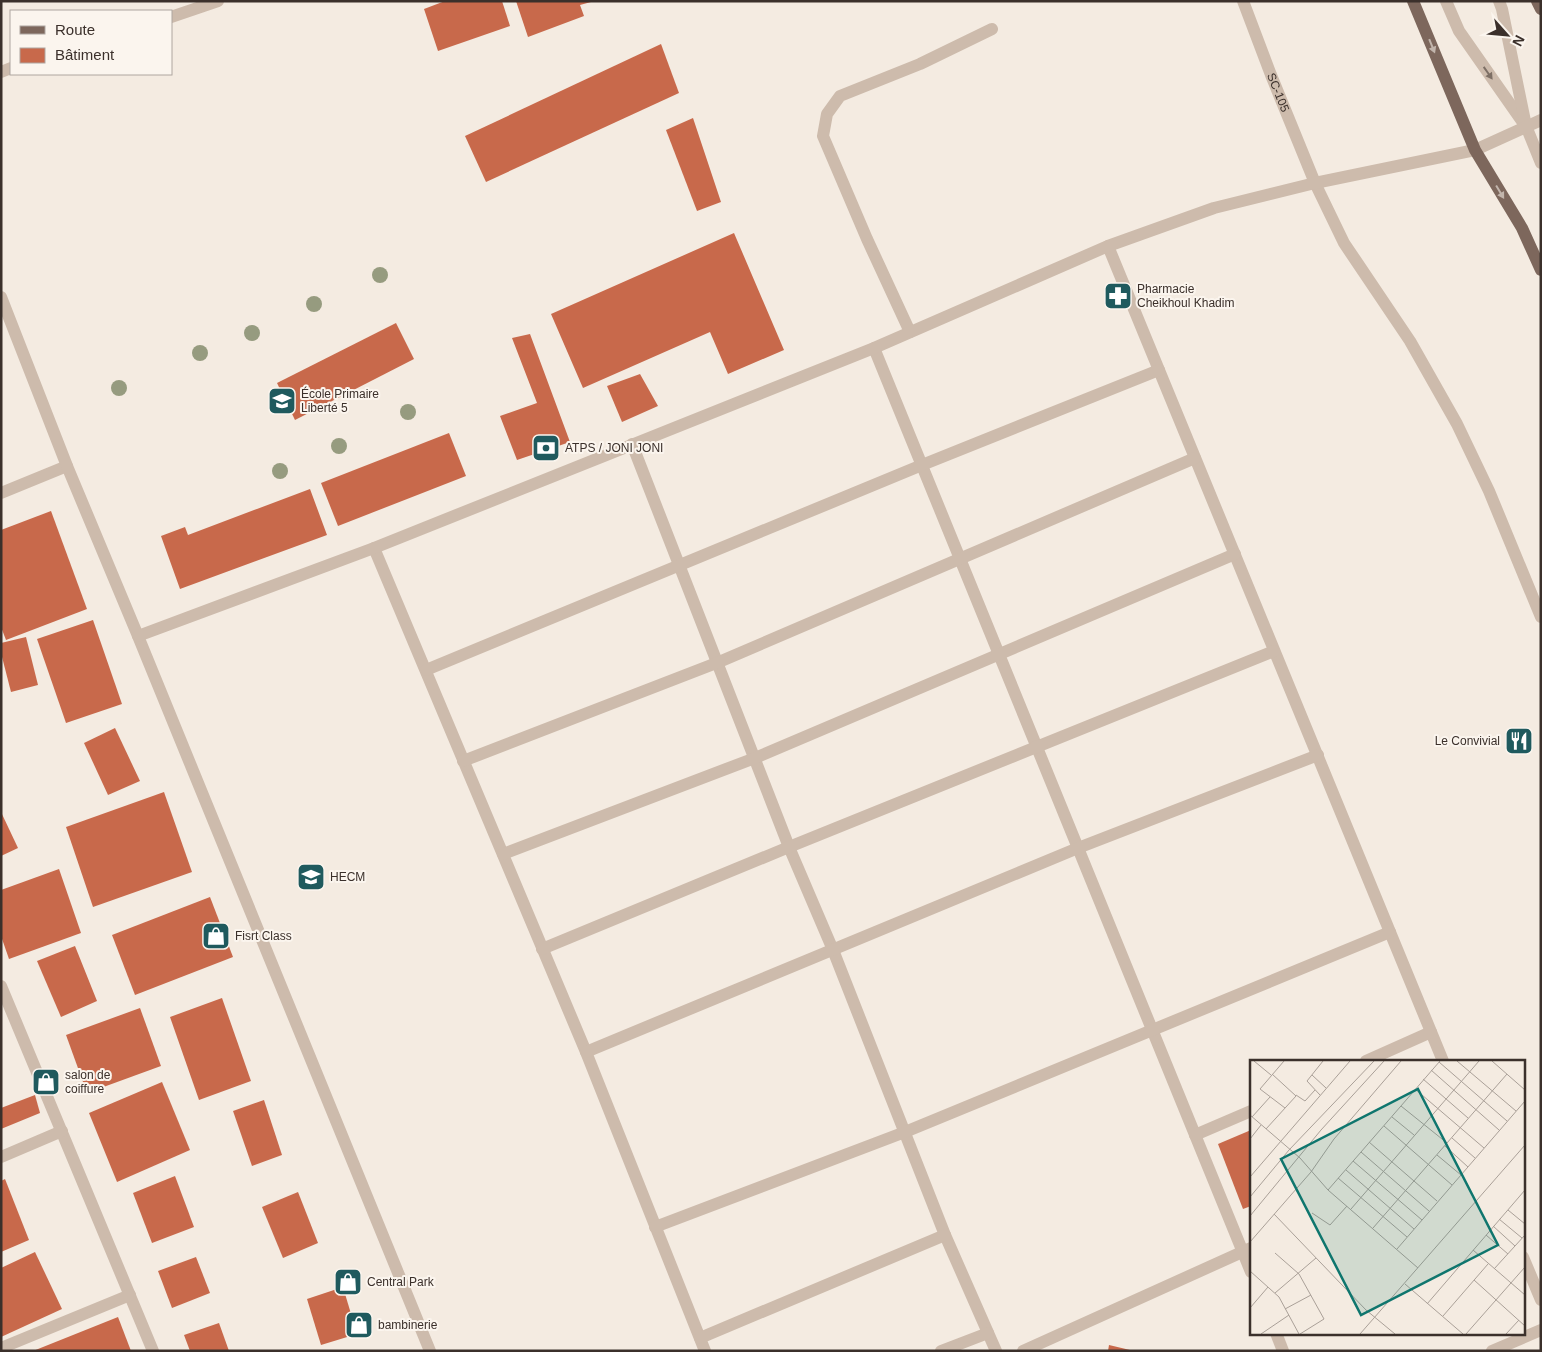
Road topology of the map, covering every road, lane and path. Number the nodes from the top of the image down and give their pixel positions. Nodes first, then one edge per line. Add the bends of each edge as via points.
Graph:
1 (218, 1) edge
2 (1243, 1) edge
3 (1414, 1) edge
4 (1446, 1) edge
5 (1499, 1) edge
6 (1537, 1) edge
7 (1541, 9) edge
8 (172, 17) edge
9 (992, 29) dead end
10 (1541, 120) edge
11 (1526, 126) junction
12 (1475, 150) junction
13 (1541, 163) edge
14 (1315, 183) junction
15 (1108, 246) junction
16 (1541, 270) edge
17 (1, 297) edge
18 (910, 332) junction
19 (874, 348) junction
20 (1159, 370) junction
21 (632, 444) junction
22 (1195, 458) junction
23 (922, 465) junction
24 (67, 466) junction
25 (1, 493) edge
26 (374, 548) junction
27 (1234, 554) junction
28 (960, 559) junction
29 (679, 566) junction
30 (1541, 617) edge
31 (138, 636) junction
32 (1274, 651) junction
33 (999, 654) junction
34 (719, 662) junction
35 (426, 670) junction
36 (1037, 747) junction
37 (1318, 756) junction
38 (755, 758) junction
39 (464, 761) junction
40 (790, 847) junction
41 (1078, 848) junction
42 (503, 854) junction
43 (1390, 932) junction
44 (542, 949) junction
45 (834, 950) junction
46 (1, 986) edge
47 (1152, 1029) junction
48 (1431, 1032) junction
49 (586, 1052) junction
50 (1368, 1060) edge
51 (1443, 1060) edge
52 (1250, 1111) edge
53 (62, 1131) junction
54 (905, 1132) junction
55 (1195, 1135) junction
56 (1, 1157) edge
57 (655, 1227) junction
58 (945, 1234) junction
59 (1247, 1250) edge
60 (1524, 1259) edge
61 (1250, 1266) edge
62 (130, 1295) junction
63 (1541, 1300) edge
64 (1541, 1330) edge
65 (988, 1333) junction
66 (1276, 1334) edge
67 (700, 1338) junction
68 (1, 1348) edge
69 (153, 1351) edge
70 (430, 1351) edge
71 (705, 1351) edge
72 (941, 1351) edge
73 (996, 1351) edge
74 (1023, 1351) edge
75 (1283, 1351) edge
76 (1492, 1351) edge

1 - 8 street
2 - 14 street, SC-105
3 -> 12 main road
4 -> 11 street via 1459,31
5 - 11 street
6 - 7 main road
9 - 18 street via 920,64 840,96 827,114 823,136
10 - 11 street
11 - 12 street
11 - 13 street
12 - 14 street
12 -> 16 main road via 1522,228
14 - 15 street via 1214,208
14 - 30 street, SC-105 via 1344,244 1410,341 1457,424 1489,491
15 - 18 street
15 - 20 street
17 - 24 street
18 - 19 street
19 - 21 street
19 - 23 street
20 - 22 street
20 - 23 street
21 - 26 street
21 - 29 street
22 - 27 street
22 - 28 street
23 - 28 street
23 - 29 street
24 - 25 street
24 - 31 street
26 - 31 street
26 - 35 street
27 - 32 street
27 - 33 street
28 - 33 street
28 - 34 street
29 - 34 street
29 - 35 street
31 - 70 street
32 - 36 street
32 - 37 street
33 - 36 street
33 - 38 street
34 - 38 street
34 - 39 street
35 - 39 street
36 - 40 street
36 - 41 street
37 - 41 street
37 - 43 street
38 - 40 street
38 - 42 street
39 - 42 street
40 - 44 street
40 - 45 street
41 - 45 street
41 - 47 street
42 - 44 street
43 - 47 street
43 - 48 street
44 - 49 street
45 - 49 street
45 - 54 street
46 - 53 street
47 - 54 street
47 - 55 street
48 - 50 street
48 - 51 street
49 - 57 street
52 - 55 street
53 - 56 street
53 - 62 street
54 - 57 street
54 - 58 street
55 - 59 street
57 - 67 street
58 - 65 street
58 - 67 street
59 - 61 street
59 - 74 street
60 - 63 street
62 - 68 street
62 - 69 street
64 - 76 street
65 - 72 street
65 - 73 street
66 - 75 street
67 - 71 street

